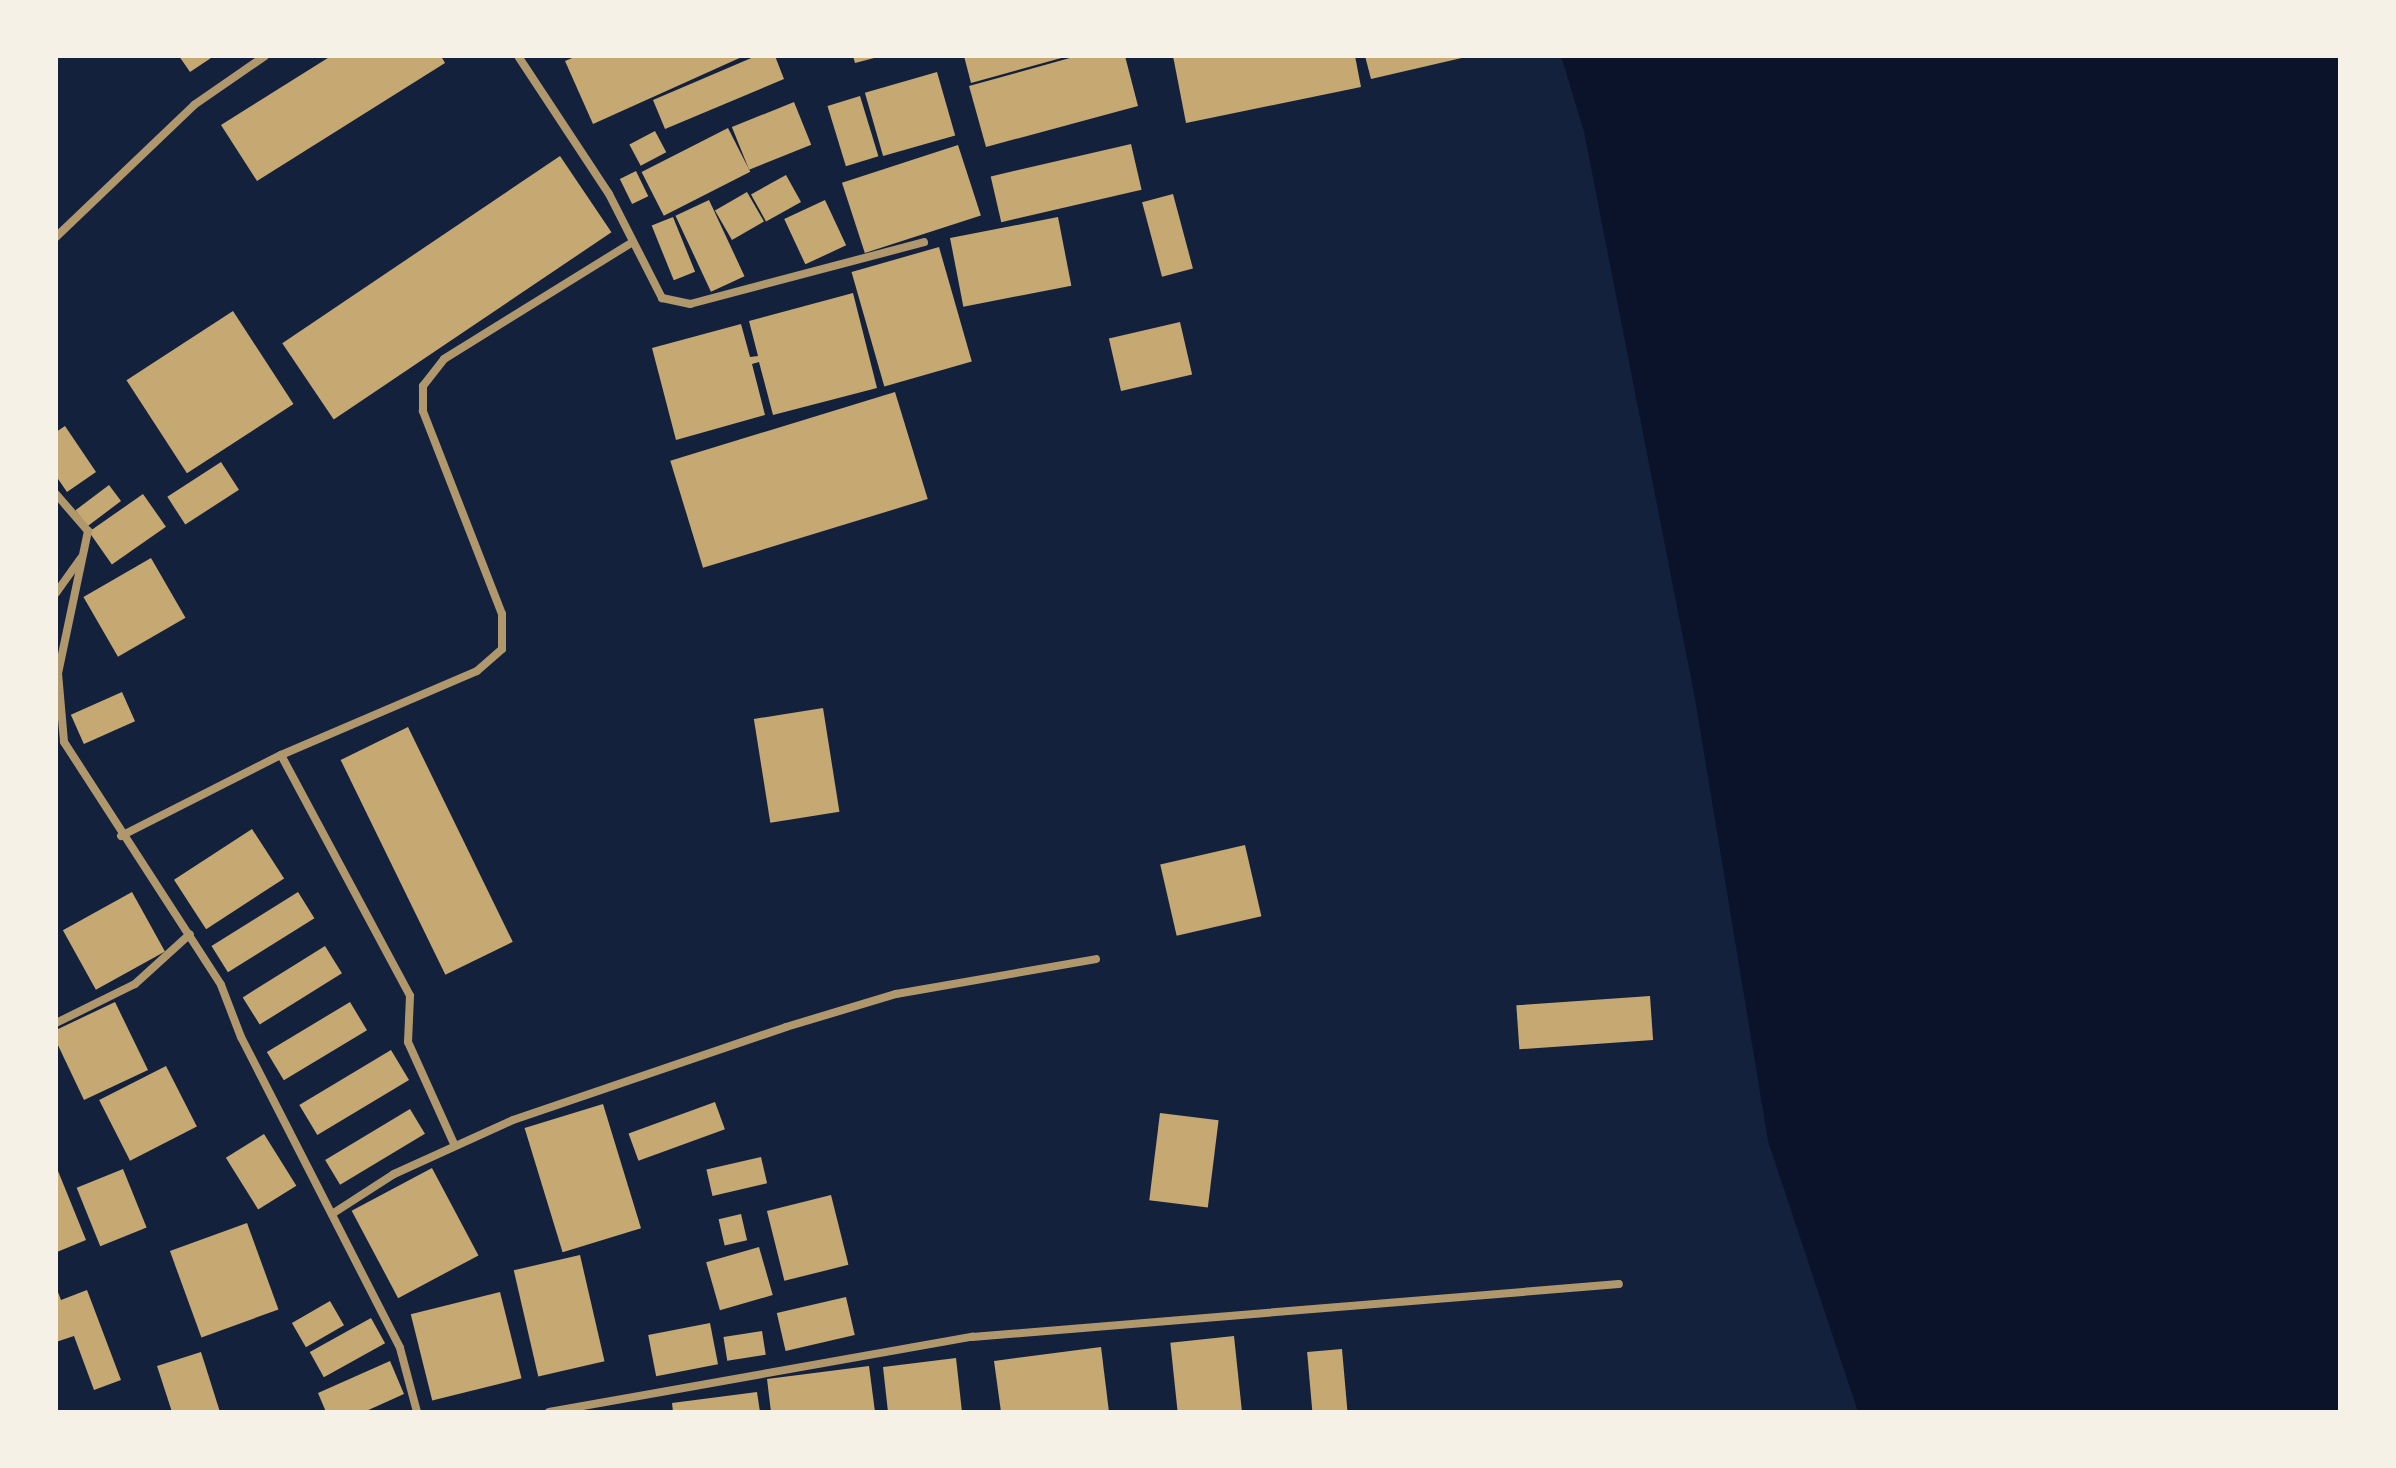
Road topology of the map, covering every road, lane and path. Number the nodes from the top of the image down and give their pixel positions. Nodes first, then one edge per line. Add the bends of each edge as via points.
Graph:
1 (265, 56) edge
2 (518, 56) edge
3 (56, 237) edge
4 (924, 242) dead end
5 (631, 243) junction
6 (56, 494) edge
7 (84, 555) junction
8 (56, 593) edge
9 (281, 755) junction
10 (121, 836) junction
11 (190, 934) junction
12 (1096, 959) dead end
13 (56, 1023) edge
14 (455, 1146) junction
15 (332, 1214) junction
16 (1619, 1284) dead end
17 (417, 1412) edge
18 (549, 1412) edge

1 - 3 street via 194,105
2 - 5 street via 609,194
4 - 5 street via 690,304 662,298
5 - 9 street via 444,359 423,386 423,411 502,614 502,649 477,671
6 - 7 street via 88,531
7 - 8 street
7 - 10 street via 58,673 64,742
9 - 10 street
9 - 14 street via 410,996 408,1042
10 - 11 street
11 - 13 street via 135,984
11 - 15 street via 221,985 241,1037
12 - 14 street via 896,994 513,1120
14 - 15 street via 394,1174
15 - 17 street via 400,1348
16 - 18 street via 972,1337

